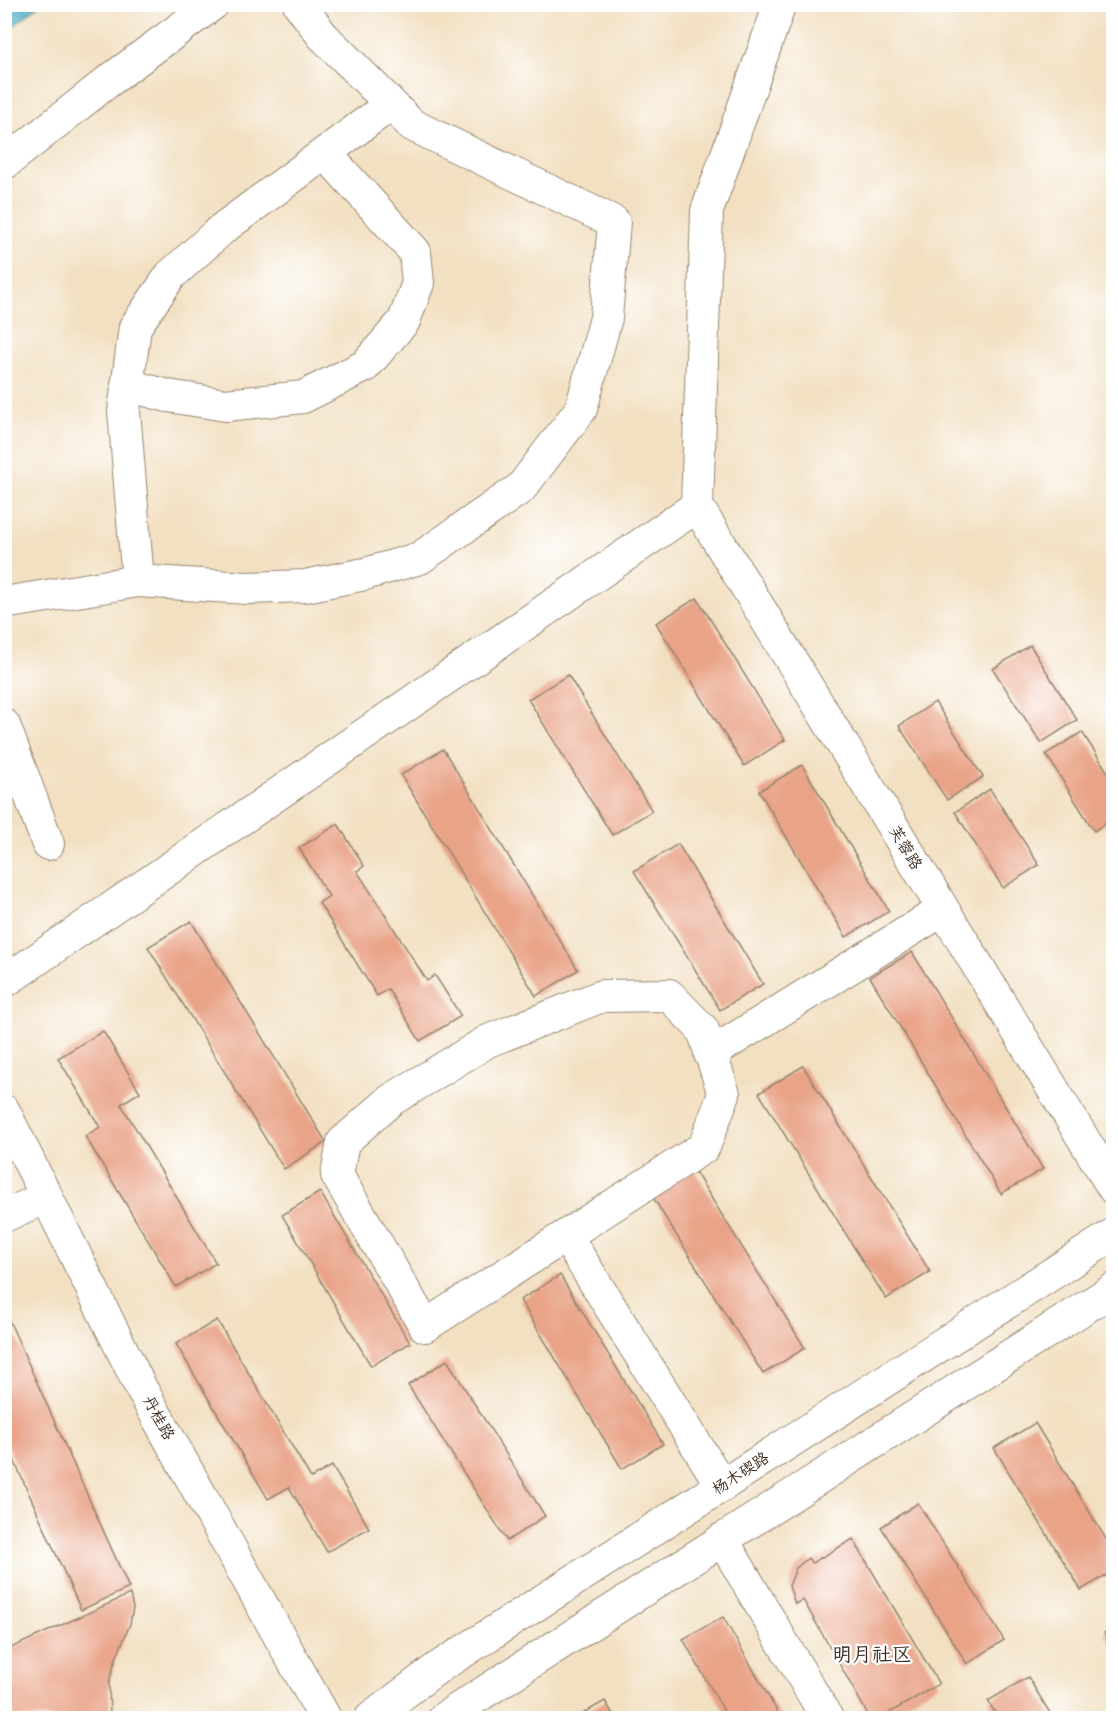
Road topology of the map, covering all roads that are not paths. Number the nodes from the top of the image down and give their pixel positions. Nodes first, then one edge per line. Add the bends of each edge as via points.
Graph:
1 (213, 4) edge
2 (299, 4) edge
3 (780, 4) edge
4 (383, 110) dead end
5 (325, 153) junction
6 (4, 164) edge
7 (128, 384) junction
8 (697, 506) junction
9 (138, 581) junction
10 (4, 603) edge
11 (4, 726) edge
12 (48, 844) dead end
13 (943, 910) junction
14 (4, 982) edge
15 (710, 1054) junction
16 (4, 1111) edge
17 (1113, 1189) edge
18 (47, 1197) junction
19 (4, 1216) edge
20 (1113, 1234) edge
21 (566, 1236) junction
22 (1113, 1289) edge
23 (722, 1486) junction
24 (722, 1539) junction
25 (325, 1719) edge
26 (371, 1719) edge
27 (444, 1719) edge
28 (828, 1719) edge

1 - 6 street
2 - 9 street via 322,35 412,125 615,222 606,318 581,409 521,488 420,558 305,586 247,588
3 - 8 street via 706,211
4 - 5 street
5 - 7 street via 222,229 171,275 135,327
5 - 7 street via 416,252 418,283 404,321 364,366 303,397 226,405 168,396
7 - 9 street via 124,411
8 - 13 street, 芙蓉路
8 - 14 street
9 - 10 street
11 - 12 street
13 - 15 street
13 - 17 street, 芙蓉路
15 - 21 street via 724,1094 704,1147
15 - 21 street via 703,1030 669,995 602,996 488,1041 391,1100 343,1142 337,1175 425,1326
16 - 18 street, 丹桂路
18 - 19 street
18 - 25 street, 丹桂路 via 141,1388
20 - 23 street, 杨木碶路
21 - 23 street
22 - 24 street
23 - 26 street, 杨木碶路 via 436,1669
24 - 27 street
24 - 28 street

